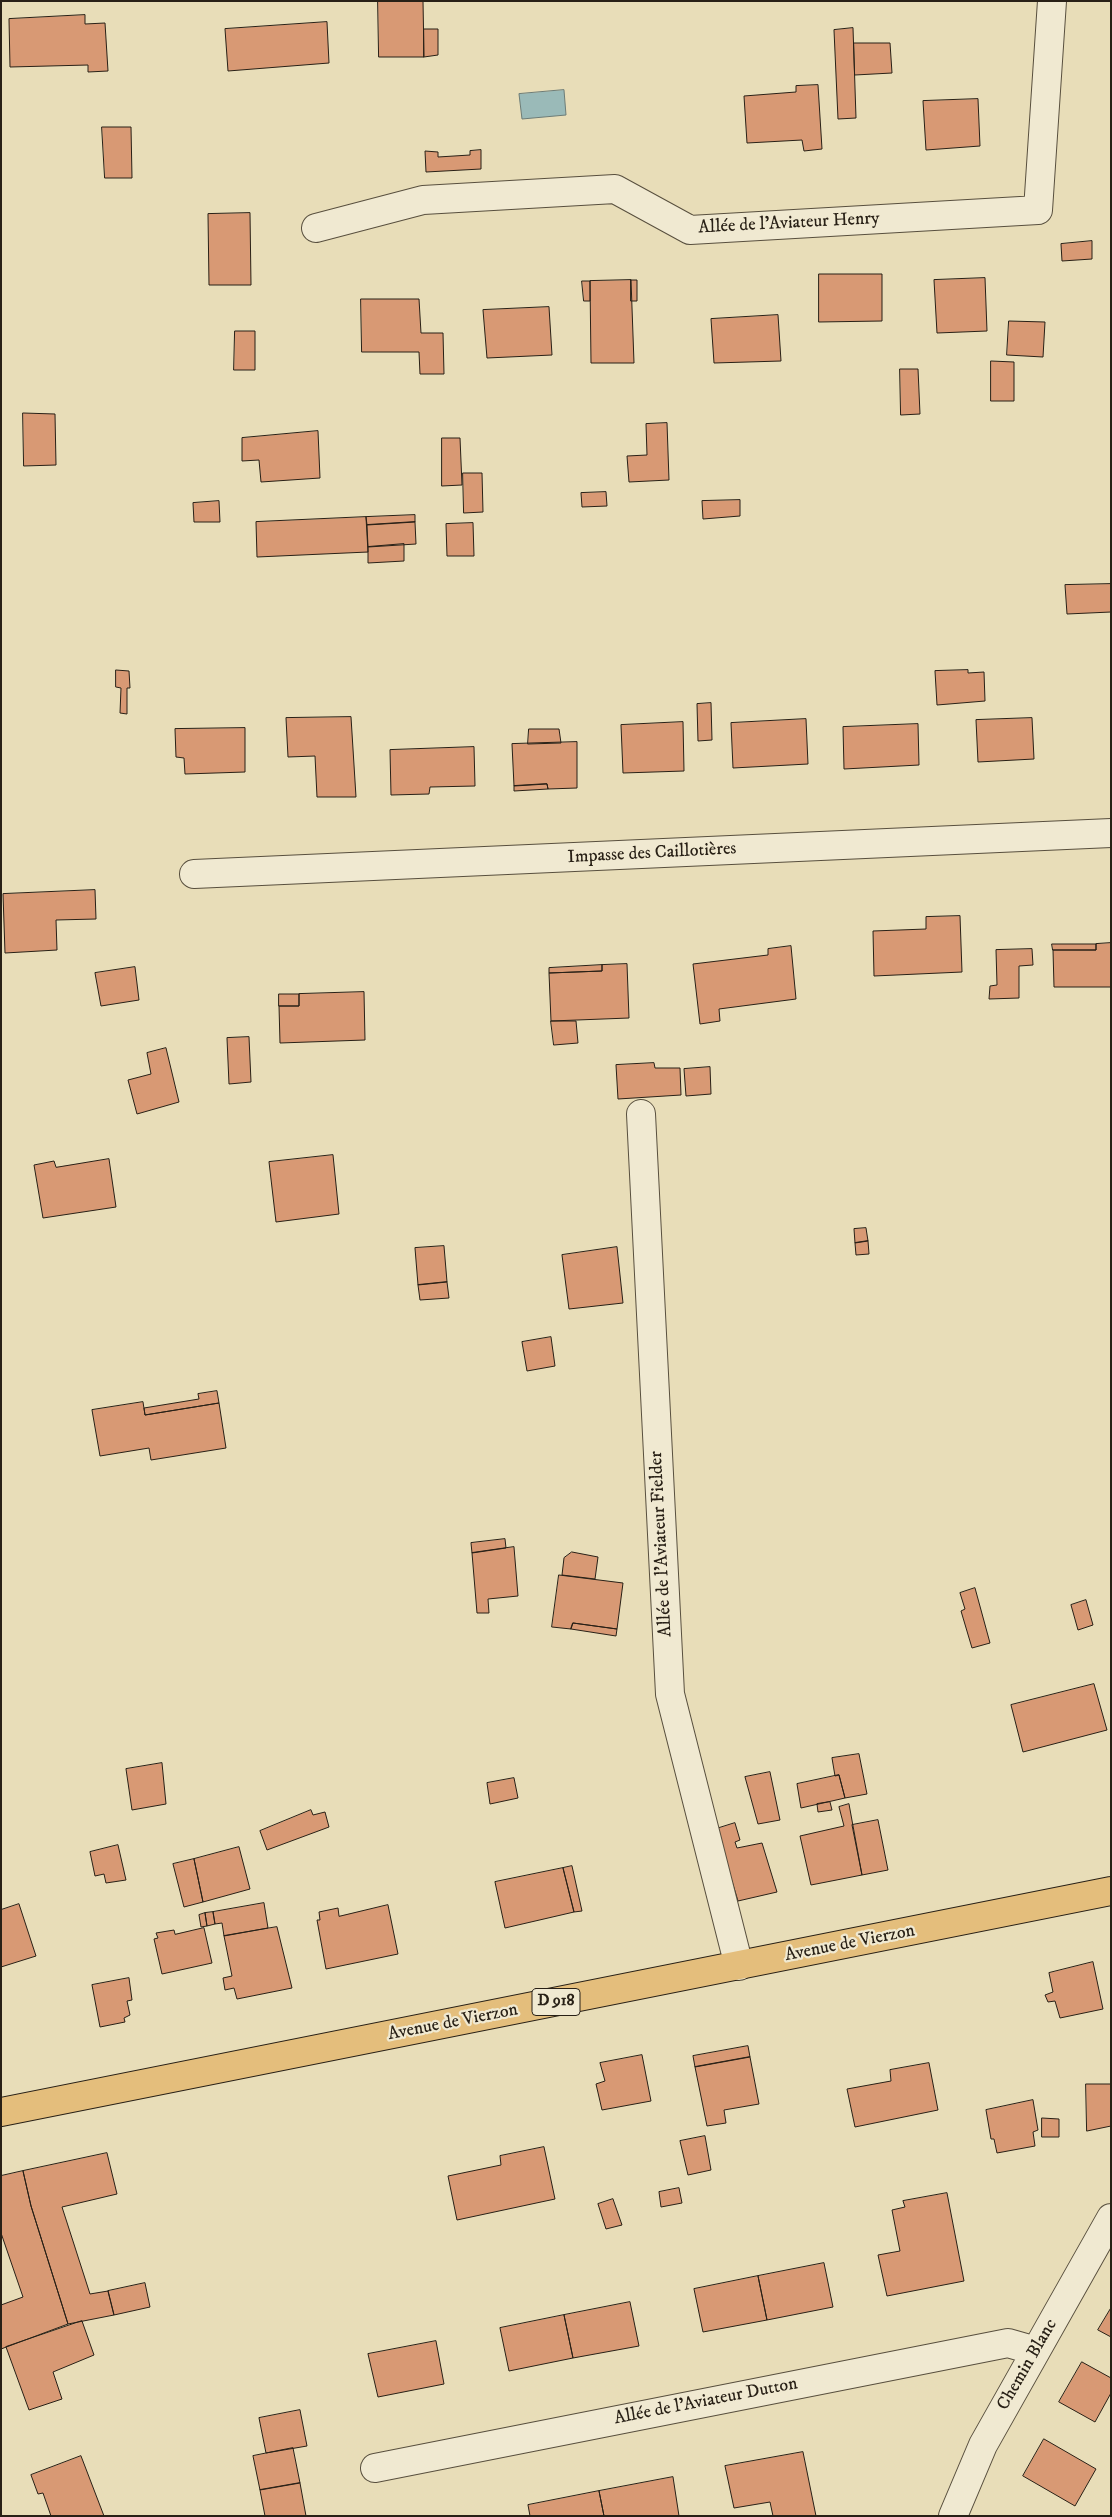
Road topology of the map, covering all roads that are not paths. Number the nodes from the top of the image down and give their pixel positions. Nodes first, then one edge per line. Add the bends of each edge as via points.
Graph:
1 (1052, 1) edge
2 (316, 228) dead end
3 (1111, 834) edge
4 (194, 874) dead end
5 (641, 1114) dead end
6 (1111, 1891) edge
7 (739, 1966) junction
8 (1, 2112) edge
9 (1111, 2218) edge
10 (1036, 2351) junction
11 (375, 2468) dead end
12 (953, 2516) edge

1 - 2 street, Allée de l'Aviateur Henry via 1038,210 690,230 615,189 423,200
3 - 4 street, Impasse des Caillotières
5 - 7 street, Allée de l'Aviateur Fielder via 670,1694
6 - 7 main road, Avenue de Vierzon / D 918
7 - 8 main road, Avenue de Vierzon / D 918
9 - 10 street, Chemin Blanc
10 - 11 street, Allée de l'Aviateur Dutton via 1008,2343
10 - 12 street, Chemin Blanc via 983,2445

